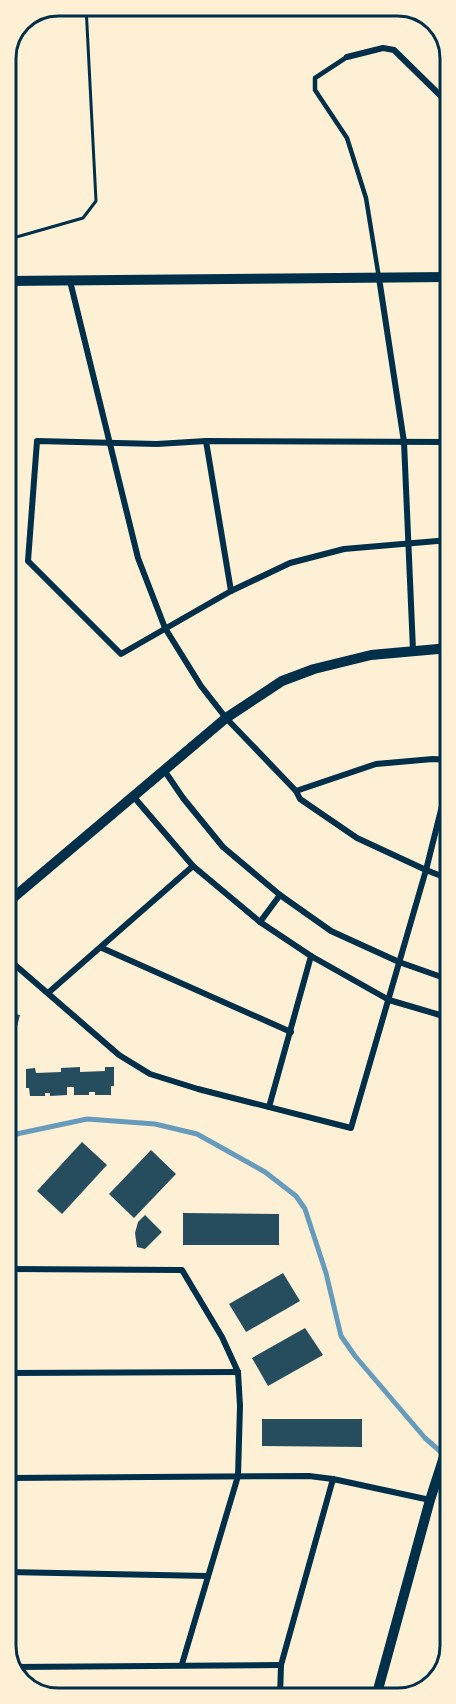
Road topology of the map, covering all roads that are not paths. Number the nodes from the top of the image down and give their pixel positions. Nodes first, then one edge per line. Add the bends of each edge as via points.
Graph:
1 (347, 57) joint
2 (440, 95) edge
3 (440, 277) edge
4 (379, 278) junction
5 (16, 281) edge
6 (70, 281) junction
7 (207, 441) junction
8 (404, 442) junction
9 (440, 442) edge
10 (111, 443) junction
11 (440, 540) edge
12 (408, 542) junction
13 (231, 591) junction
14 (165, 628) junction
15 (440, 648) edge
16 (413, 650) junction
17 (226, 718) junction
18 (440, 759) edge
19 (164, 770) junction
20 (296, 791) junction
21 (133, 796) junction
22 (440, 814) edge
23 (193, 866) junction
24 (426, 870) junction
25 (440, 875) edge
26 (16, 895) edge
27 (280, 895) junction
28 (260, 922) junction
29 (102, 948) junction
30 (311, 956) junction
31 (399, 962) junction
32 (16, 966) edge
33 (440, 976) edge
34 (48, 993) junction
35 (389, 1000) junction
36 (440, 1014) edge
37 (291, 1032) junction
38 (269, 1107) junction
39 (16, 1269) edge
40 (238, 1372) junction
41 (16, 1373) edge
42 (440, 1472) edge
43 (238, 1476) junction
44 (16, 1478) edge
45 (333, 1479) junction
46 (430, 1500) junction
47 (16, 1572) edge
48 (208, 1576) junction
49 (182, 1664) junction
50 (280, 1665) junction
51 (22, 1667) edge
52 (280, 1688) edge
53 (378, 1688) edge

1 - 2 street via 383,48 394,50
1 - 4 lane via 315,78 315,90 347,138 366,198
3 - 4 street
4 - 6 street
4 - 8 street
5 - 6 street
6 - 10 street
7 - 8 street
7 - 10 street
7 - 13 street
8 - 9 street
8 - 12 street
10 - 14 street via 138,558
10 - 14 street via 37,441 28,561 121,654
11 - 12 street
12 - 13 street via 344,549 290,563
12 - 16 street
13 - 14 street
14 - 17 street
15 - 16 street
16 - 17 street via 371,654 314,669 282,681
17 - 19 street
17 - 20 street
18 - 20 street via 376,764
19 - 21 street
19 - 27 street via 223,847
20 - 24 street via 300,799 357,838
21 - 23 street
21 - 26 street
22 - 24 street
23 - 28 street
23 - 29 street
24 - 25 street
24 - 31 street
27 - 28 street
27 - 31 street via 331,931
28 - 30 street
29 - 34 street
29 - 37 street
30 - 35 street
30 - 37 street
31 - 33 street
31 - 35 street
32 - 34 street
34 - 38 street via 119,1055 150,1074
35 - 36 street
35 - 38 street via 351,1128
37 - 38 street
39 - 40 street via 182,1270
40 - 41 street
40 - 43 street
42 - 46 street
43 - 44 street
43 - 45 street
43 - 48 street
45 - 46 street
45 - 50 street
46 - 53 street
47 - 48 street
48 - 49 street
49 - 50 street
49 - 51 street
50 - 52 street

